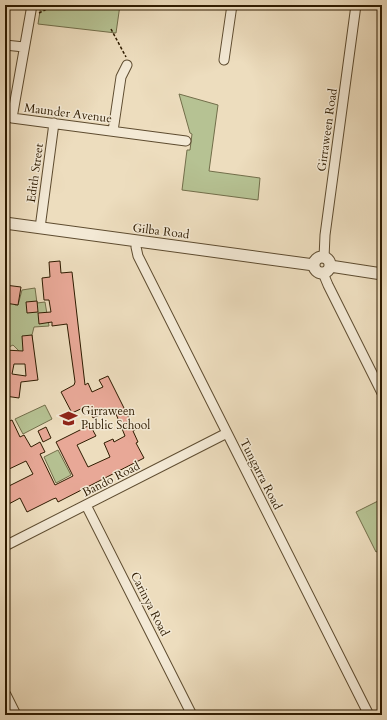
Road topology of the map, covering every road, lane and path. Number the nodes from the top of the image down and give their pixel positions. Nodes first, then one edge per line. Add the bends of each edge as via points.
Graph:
1 (55, 5) edge
2 (232, 5) edge
3 (356, 5) edge
4 (32, 6) edge
5 (111, 29) dead end
6 (5, 45) edge
7 (24, 47) junction
8 (224, 60) dead end
9 (127, 65) joint
10 (54, 123) junction
11 (114, 131) junction
12 (186, 141) dead end
13 (5, 223) edge
14 (40, 228) junction
15 (137, 242) junction
16 (326, 266) junction
17 (382, 274) edge
18 (382, 393) edge
19 (227, 434) junction
20 (86, 505) junction
21 (5, 546) edge
22 (5, 695) edge
23 (15, 715) edge
24 (192, 715) edge
25 (369, 715) edge

1 - 4 path via 39,14 39,9
2 - 8 street
3 - 16 street, Girraween Road via 325,236
4 - 7 street, Maunder Avenue
5 - 9 path via 126,54
6 - 7 street
7 - 10 street, Maunder Avenue via 12,118
9 - 11 street via 121,77
10 - 11 street, Maunder Avenue
10 - 14 street, Edith Street
11 - 12 street, Maunder Avenue
13 - 14 street, Gilba Road
14 - 15 street, Gilba Road
15 - 16 street, Gilba Road via 314,265 317,271
15 - 19 street, Tungarra Road via 138,256
16 - 17 street
16 - 18 street, Girraween Road via 328,285
19 - 20 street, Bando Road
19 - 25 street, Tungarra Road
20 - 21 street, Bando Road
20 - 24 street, Carinya Road
22 - 23 street

